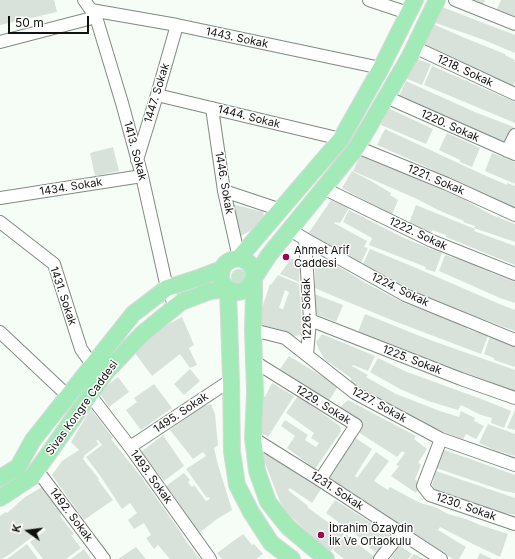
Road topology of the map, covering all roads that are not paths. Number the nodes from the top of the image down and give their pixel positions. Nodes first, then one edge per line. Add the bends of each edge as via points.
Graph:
1 (84, 0) edge
2 (369, 0) edge
3 (437, 0) edge
4 (455, 0) edge
5 (412, 7) edge
6 (94, 14) junction
7 (515, 24) edge
8 (177, 25) junction
9 (0, 42) edge
10 (414, 47) junction
11 (381, 68) junction
12 (515, 94) edge
13 (157, 95) junction
14 (386, 97) junction
15 (212, 108) junction
16 (515, 135) edge
17 (341, 139) junction
18 (357, 147) junction
19 (511, 152) edge
20 (137, 160) junction
21 (142, 176) junction
22 (323, 188) junction
23 (224, 191) junction
24 (0, 198) edge
25 (281, 210) junction
26 (515, 215) edge
27 (0, 222) edge
28 (290, 230) junction
29 (305, 239) junction
30 (239, 258) junction
31 (222, 269) junction
32 (515, 274) edge
33 (254, 278) junction
34 (167, 288) junction
35 (228, 289) junction
36 (175, 306) junction
37 (310, 320) junction
38 (253, 330) junction
39 (0, 332) edge
40 (515, 340) edge
41 (307, 355) junction
42 (255, 362) junction
43 (93, 366) junction
44 (231, 380) junction
45 (68, 396) junction
46 (90, 396) junction
47 (515, 398) edge
48 (253, 438) junction
49 (441, 439) junction
50 (130, 447) junction
51 (515, 465) edge
52 (37, 470) junction
53 (0, 478) edge
54 (320, 480) junction
55 (0, 498) edge
56 (515, 524) edge
57 (401, 533) junction
58 (104, 559) edge
59 (210, 559) edge
60 (292, 559) edge
61 (326, 559) edge
62 (380, 559) edge
63 (441, 559) edge

1 - 6 street, 1413. Sokak
2 - 5 street
3 - 10 main road
4 - 7 street
5 - 11 main road
6 - 8 street, 1443. Sokak
6 - 9 street
6 - 20 street, 1413. Sokak
8 - 11 street, 1443. Sokak
8 - 13 street, 1447. Sokak
10 - 12 street, 1218. Sokak
10 - 14 main road
11 - 17 main road
13 - 15 street, 1444. Sokak
13 - 20 street, 1447. Sokak
14 - 18 main road
14 - 19 street, 1220. Sokak
15 - 17 street, 1444. Sokak
15 - 23 street, 1446. Sokak
16 - 19 street
17 - 25 main road
18 - 22 main road
18 - 26 street, 1221. Sokak
20 - 21 street, 1413. Sokak
21 - 24 street, 1434. Sokak
21 - 34 street, 1413. Sokak
22 - 28 main road
22 - 32 street, 1222. Sokak via 432,241
23 - 25 street
23 - 30 street, 1446. Sokak
25 - 30 main road
27 - 43 street, 1431. Sokak via 54,264 81,350
28 - 29 street, 1224. Sokak
28 - 33 main road
29 - 37 street, 1226. Sokak
29 - 40 street, 1224. Sokak via 405,295
30 - 31 main road via 229,261
30 - 33 main road via 252,267
31 - 34 main road, Sivas Kongre Caddesi
31 - 35 main road via 221,280
33 - 35 main road via 245,290 233,292
33 - 38 main road
34 - 36 street, 1413. Sokak
34 - 43 main road, Sivas Kongre Caddesi via 133,314
35 - 36 main road, Sivas Kongre Caddesi via 210,291
35 - 44 main road
36 - 46 main road, Sivas Kongre Caddesi via 142,334 106,372
37 - 41 street, 1226. Sokak
37 - 47 street, 1225. Sokak
38 - 41 street, 1227. Sokak via 285,338
38 - 42 main road
39 - 45 street
41 - 49 street, 1227. Sokak via 355,393
42 - 48 main road
42 - 54 street, 1229. Sokak via 356,425
43 - 45 main road, Sivas Kongre Caddesi
44 - 50 street, 1495. Sokak
44 - 60 main road via 232,452 237,485 271,543
45 - 53 main road, Sivas Kongre Caddesi via 33,440 18,467
46 - 50 street, 1493. Sokak
46 - 52 main road, Sivas Kongre Caddesi
48 - 54 street, 1231. Sokak
48 - 61 main road via 257,471 268,502 288,527
49 - 51 street, 1227. Sokak
49 - 56 street, 1230. Sokak via 423,486 430,494
50 - 59 street, 1493. Sokak
52 - 55 main road, Sivas Kongre Caddesi via 32,478
52 - 58 street, 1492. Sokak
54 - 57 street, 1231. Sokak
57 - 62 street
57 - 63 street, 1231. Sokak

